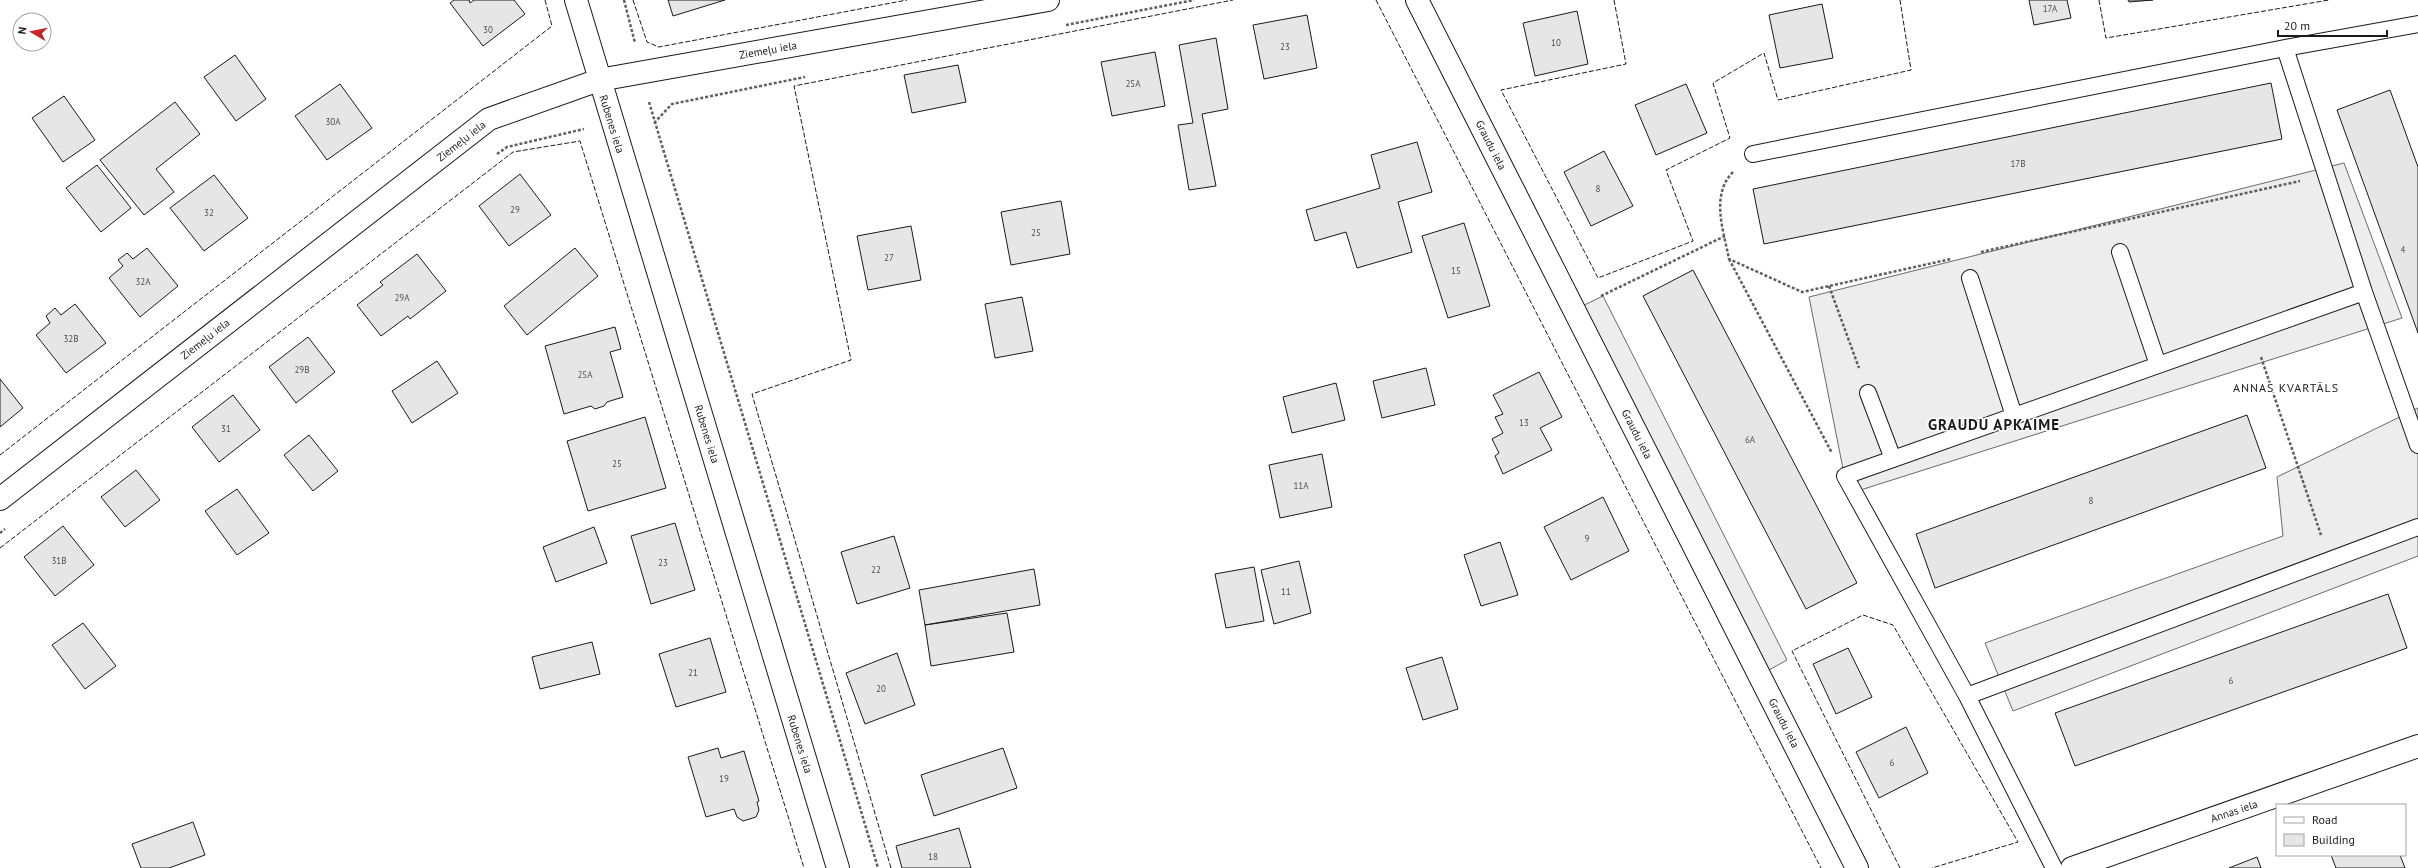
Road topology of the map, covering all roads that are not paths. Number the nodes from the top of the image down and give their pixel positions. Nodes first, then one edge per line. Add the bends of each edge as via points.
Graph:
1 (576, 0) edge
2 (1048, 0) edge
3 (1417, 0) edge
4 (2418, 24) edge
5 (2285, 48) junction
6 (599, 80) junction
7 (1753, 154) road end
8 (2120, 252) dead end
9 (1970, 278) dead end
10 (2364, 292) junction
11 (2158, 365) junction
12 (1868, 393) road end
13 (2014, 416) junction
14 (2418, 445) edge
15 (1893, 459) junction
16 (0, 499) edge
17 (2418, 527) edge
18 (1967, 696) junction
19 (2418, 746) edge
20 (838, 868) edge
21 (1857, 868) edge
22 (2054, 868) edge
23 (2072, 868) edge

1 - 6 street, Rubenes iela
2 - 6 street, Ziemeļu iela
3 - 21 street, Graudu iela
4 - 5 lane
5 - 7 lane
5 - 10 lane
6 - 16 street, Ziemeļu iela via 489,119
6 - 20 street, Rubenes iela
8 - 11 lane
9 - 13 lane
10 - 11 lane
10 - 14 lane
11 - 13 lane
12 - 15 lane
13 - 15 lane
15 - 18 lane via 1845,476
17 - 18 lane
18 - 22 lane
19 - 23 street, Annas iela

